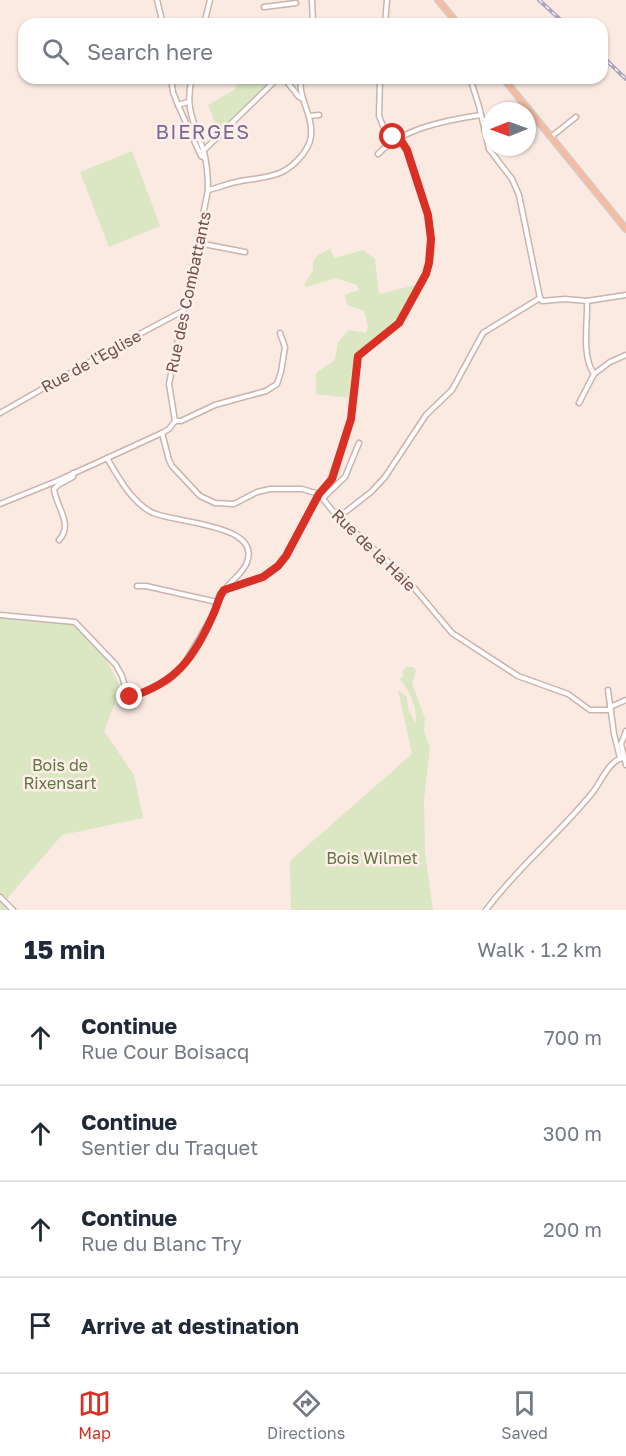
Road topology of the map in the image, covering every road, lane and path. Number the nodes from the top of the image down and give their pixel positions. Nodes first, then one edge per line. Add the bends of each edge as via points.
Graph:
1 (157, 0) edge
2 (210, 0) edge
3 (312, 0) edge
4 (387, 0) edge
5 (438, 0) edge
6 (278, 2) edge
7 (296, 3) dead end
8 (264, 7) dead end
9 (451, 16) edge
10 (162, 18) edge
11 (206, 18) edge
12 (313, 18) edge
13 (386, 18) edge
14 (171, 84) edge
15 (191, 84) edge
16 (272, 84) edge
17 (289, 84) edge
18 (301, 84) edge
19 (380, 84) edge
20 (472, 84) edge
21 (507, 84) edge
22 (302, 98) junction
23 (188, 102) junction
24 (178, 105) junction
25 (481, 114) junction
26 (319, 115) dead end
27 (309, 116) junction
28 (576, 117) dead end
29 (385, 131) junction
30 (551, 137) junction
31 (400, 139) junction
32 (387, 145) junction
33 (203, 151) junction
34 (378, 154) dead end
35 (205, 158) junction
36 (208, 190) junction
37 (626, 229) edge
38 (198, 243) junction
39 (245, 252) dead end
40 (626, 295) edge
41 (540, 298) junction
42 (587, 301) junction
43 (184, 311) junction
44 (280, 333) dead end
45 (626, 355) edge
46 (594, 374) junction
47 (579, 403) dead end
48 (0, 413) edge
49 (175, 421) junction
50 (162, 433) junction
51 (359, 443) dead end
52 (107, 458) junction
53 (73, 473) junction
54 (321, 496) junction
55 (0, 504) edge
56 (339, 517) junction
57 (59, 540) dead end
58 (137, 586) dead end
59 (227, 588) junction
60 (217, 602) junction
61 (0, 615) edge
62 (608, 690) dead end
63 (626, 700) edge
64 (611, 709) junction
65 (626, 731) edge
66 (622, 758) junction
67 (626, 765) edge
68 (0, 897) edge
69 (13, 910) edge
70 (486, 910) edge

1 - 10 street
2 - 11 street
3 - 12 street
4 - 13 street
5 - 9 main road
6 - 7 street
6 - 8 street
14 - 24 street
15 - 23 street, Rue des Combattants
16 - 33 street
17 - 22 street
18 - 22 street
19 - 29 street via 378,109
20 - 25 street
21 - 30 main road
22 - 27 street
23 - 24 street
23 - 33 street, Rue des Combattants
24 - 35 street
25 - 31 street via 430,125
25 - 41 street via 489,149 516,187
26 - 27 street
27 - 36 street via 309,146 290,168 272,176
28 - 30 street
29 - 31 street
29 - 32 street
30 - 37 main road
31 - 32 street
31 - 54 street via 428,215 429,263 399,323 358,356 348,428 333,476
32 - 34 street
33 - 35 street, Rue des Combattants
35 - 36 street, Rue des Combattants
36 - 38 street, Rue des Combattants
38 - 39 street
38 - 43 street, Rue des Combattants
40 - 42 street
41 - 42 street
41 - 56 street via 483,333 454,387 426,414 382,482
42 - 46 street via 586,332
43 - 48 street, Rue de l'Eglise
43 - 49 street, Rue des Combattants via 169,384
44 - 49 street via 285,351 277,384
45 - 46 street
46 - 47 street
49 - 50 street
50 - 52 street
50 - 54 street via 172,466 210,502 230,505 270,489 302,489
51 - 54 street via 345,477
52 - 53 street
52 - 59 street via 130,494 146,509 242,539 248,549 248,560
53 - 55 street
53 - 57 street via 73,477 54,489 66,526
54 - 56 street, Rue de la Haie
54 - 59 street via 278,566 263,577
56 - 64 street, Rue de la Haie via 405,576 452,633 518,676 568,694 590,710
58 - 60 street
59 - 60 street
60 - 61 street via 211,620 179,671 165,682 130,697 116,665 75,622
62 - 64 street
63 - 64 street
64 - 66 street
65 - 66 street via 621,744
66 - 67 street
66 - 70 street
68 - 69 street

